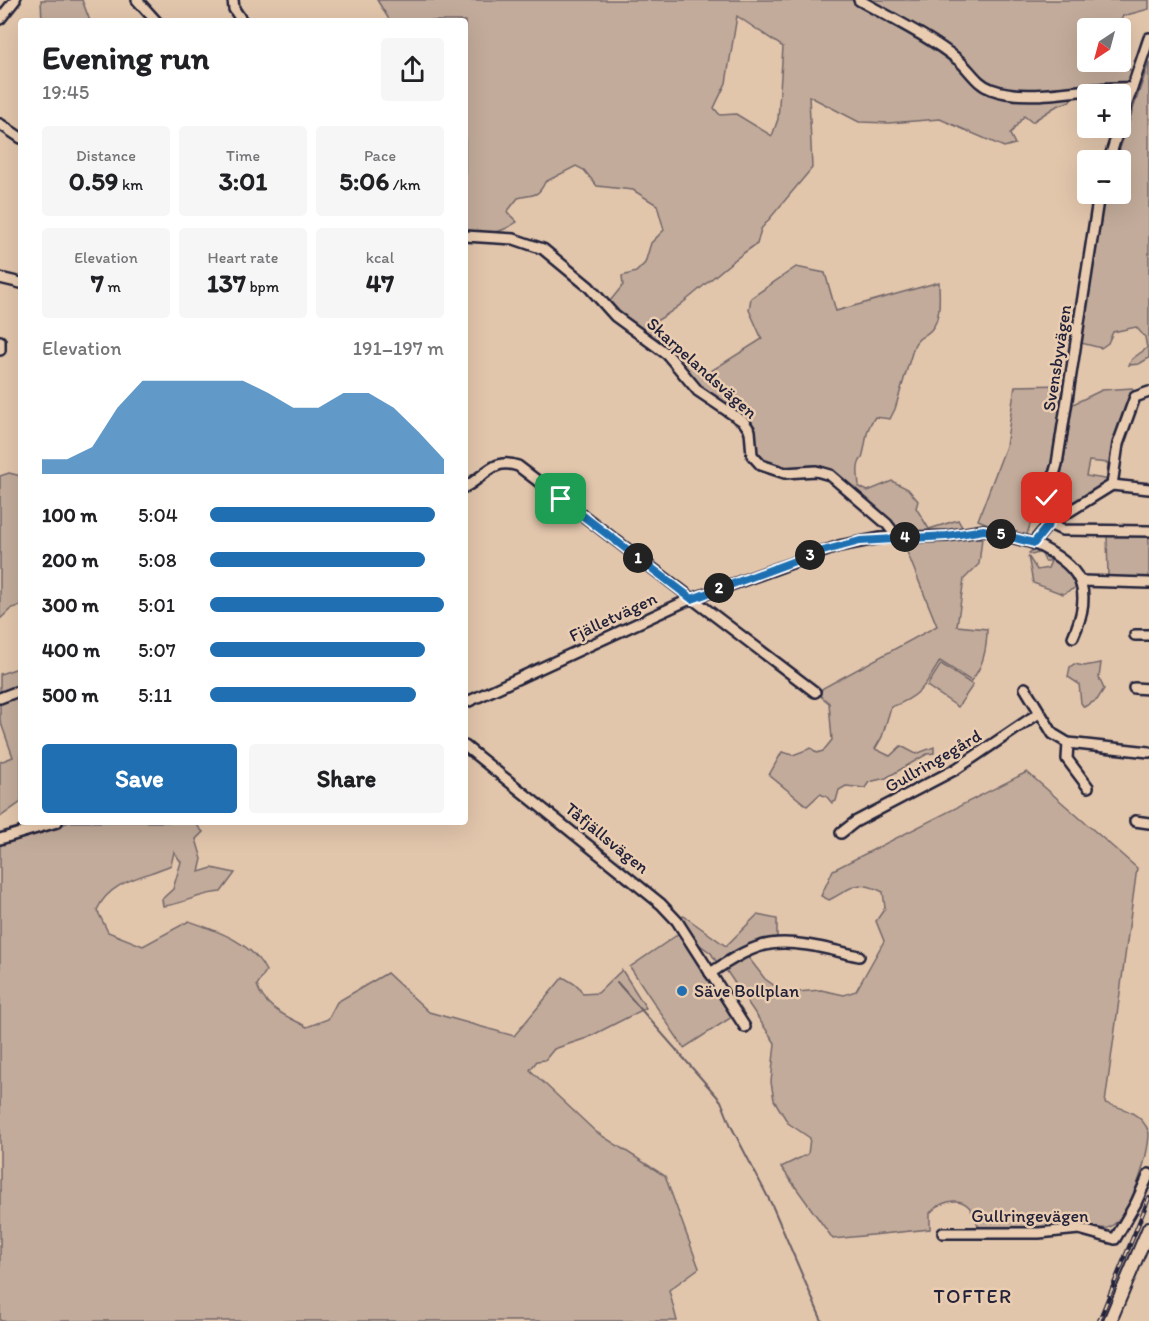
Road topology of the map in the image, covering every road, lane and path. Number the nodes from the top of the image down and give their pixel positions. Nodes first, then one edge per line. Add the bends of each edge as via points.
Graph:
1 (15, 0) edge
2 (137, 0) edge
3 (233, 0) edge
4 (859, 0) edge
5 (153, 18) edge
6 (240, 18) edge
7 (0, 19) edge
8 (1149, 38) edge
9 (1132, 88) junction
10 (1131, 91) edge
11 (0, 124) edge
12 (18, 136) edge
13 (1097, 204) edge
14 (468, 236) edge
15 (0, 278) edge
16 (18, 282) edge
17 (0, 341) edge
18 (0, 350) edge
19 (1149, 392) edge
20 (468, 485) edge
21 (1112, 485) junction
22 (1149, 489) edge
23 (1049, 524) junction
24 (1149, 531) edge
25 (897, 537) junction
26 (1034, 543) junction
27 (1082, 581) junction
28 (1149, 583) edge
29 (692, 599) junction
30 (1135, 635) dead end
31 (1149, 635) edge
32 (1073, 637) dead end
33 (1025, 688) dead end
34 (1134, 688) dead end
35 (1149, 689) edge
36 (18, 691) edge
37 (814, 692) dead end
38 (0, 698) edge
39 (468, 702) edge
40 (1040, 713) junction
41 (1068, 743) junction
42 (468, 748) edge
43 (1149, 752) edge
44 (1088, 787) dead end
45 (1136, 821) dead end
46 (1149, 823) edge
47 (47, 825) edge
48 (842, 833) dead end
49 (0, 839) edge
50 (859, 956) dead end
51 (710, 972) junction
52 (745, 1027) dead end
53 (1149, 1174) edge
54 (1149, 1228) edge
55 (943, 1233) dead end
56 (1110, 1321) edge

1 - 7 street
2 - 5 street
3 - 6 street
4 - 9 street via 951,54 991,89 1027,93
8 - 9 street
9 - 10 street
11 - 12 street
13 - 23 street, Svensbyvägen via 1058,464 1044,511
14 - 25 street, Skarpelandsvägen via 514,240 543,249 589,287 615,316 667,354 698,391 742,420 750,431 752,455 761,465 789,474 826,473
15 - 16 street
17 - 18 street
19 - 21 street via 1135,397 1118,444
20 - 29 street via 491,466 518,466
21 - 22 street
21 - 23 street
23 - 24 street via 1066,531
23 - 26 street
25 - 26 street, Fjälletvägen via 947,536 984,530
25 - 29 street, Fjälletvägen via 834,547
26 - 27 street, Fjälletvägen via 1059,556
27 - 28 street
27 - 32 street via 1083,608
29 - 37 street
29 - 39 street, Fjälletvägen
30 - 31 street
33 - 40 street
34 - 35 street
36 - 38 street
40 - 41 street via 1053,734
40 - 48 street, Gullringegård via 957,769 853,823
41 - 43 street
41 - 44 street via 1067,759
42 - 51 street, Tåfjällsvägen via 655,899 677,921
45 - 46 street
47 - 49 street
50 - 51 street via 794,944 771,944
51 - 52 street, Tåfjällsvägen
53 - 55 street, Gullringevägen via 1115,1239 1079,1229
54 - 56 main road

